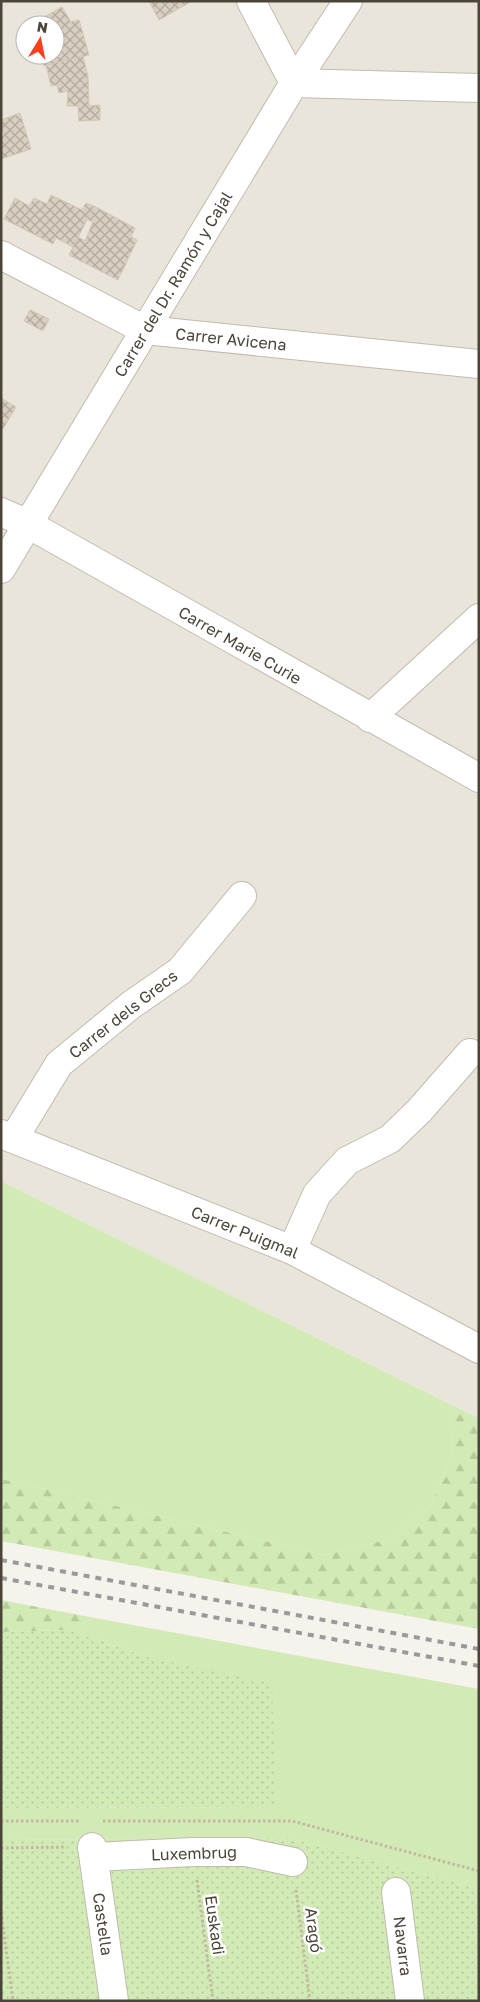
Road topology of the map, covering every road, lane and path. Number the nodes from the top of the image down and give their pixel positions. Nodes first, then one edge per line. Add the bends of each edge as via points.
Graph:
1 (251, 1) edge
2 (348, 1) edge
3 (294, 83) junction
4 (479, 88) edge
5 (1, 255) edge
6 (145, 330) junction
7 (479, 364) edge
8 (1, 512) edge
9 (28, 524) junction
10 (1, 568) edge
11 (479, 618) edge
12 (370, 718) junction
13 (479, 778) edge
14 (242, 896) dead end
15 (470, 1053) dead end
16 (7, 1136) edge
17 (292, 1250) junction
18 (479, 1349) edge
19 (1, 1848) edge
20 (93, 1852) junction
21 (193, 1852) junction
22 (293, 1862) joint
23 (396, 1892) dead end
24 (1, 1912) edge
25 (13, 2001) edge
26 (114, 2001) edge
27 (213, 2001) edge
28 (310, 2001) edge
29 (410, 2001) edge

1 - 3 street
2 - 3 street, Carrer del Dr. Ramón y Cajal
3 - 4 street
3 - 6 street, Carrer del Dr. Ramón y Cajal
5 - 6 street, Carrer Avicena
6 - 7 street, Carrer Avicena
6 - 9 street, Carrer del Dr. Ramón y Cajal
8 - 9 street, Carrer Marie Curie
9 - 10 street, Carrer del Dr. Ramón y Cajal
9 - 12 street, Carrer Marie Curie
11 - 12 street
12 - 13 street, Carrer Marie Curie
14 - 16 street, Carrer dels Grecs via 180,970 59,1064
15 - 17 street via 419,1111 390,1138 347,1161 317,1194
16 - 17 street, Carrer Puigmal
17 - 18 street, Carrer Puigmal
19 - 20 path
20 - 21 street, Luxembrug
20 - 26 street, Castella
21 - 22 street, Luxembrug via 246,1852
21 - 27 path, Euskadi
22 - 28 path, Aragó
23 - 29 street, Navarra
24 - 25 path

